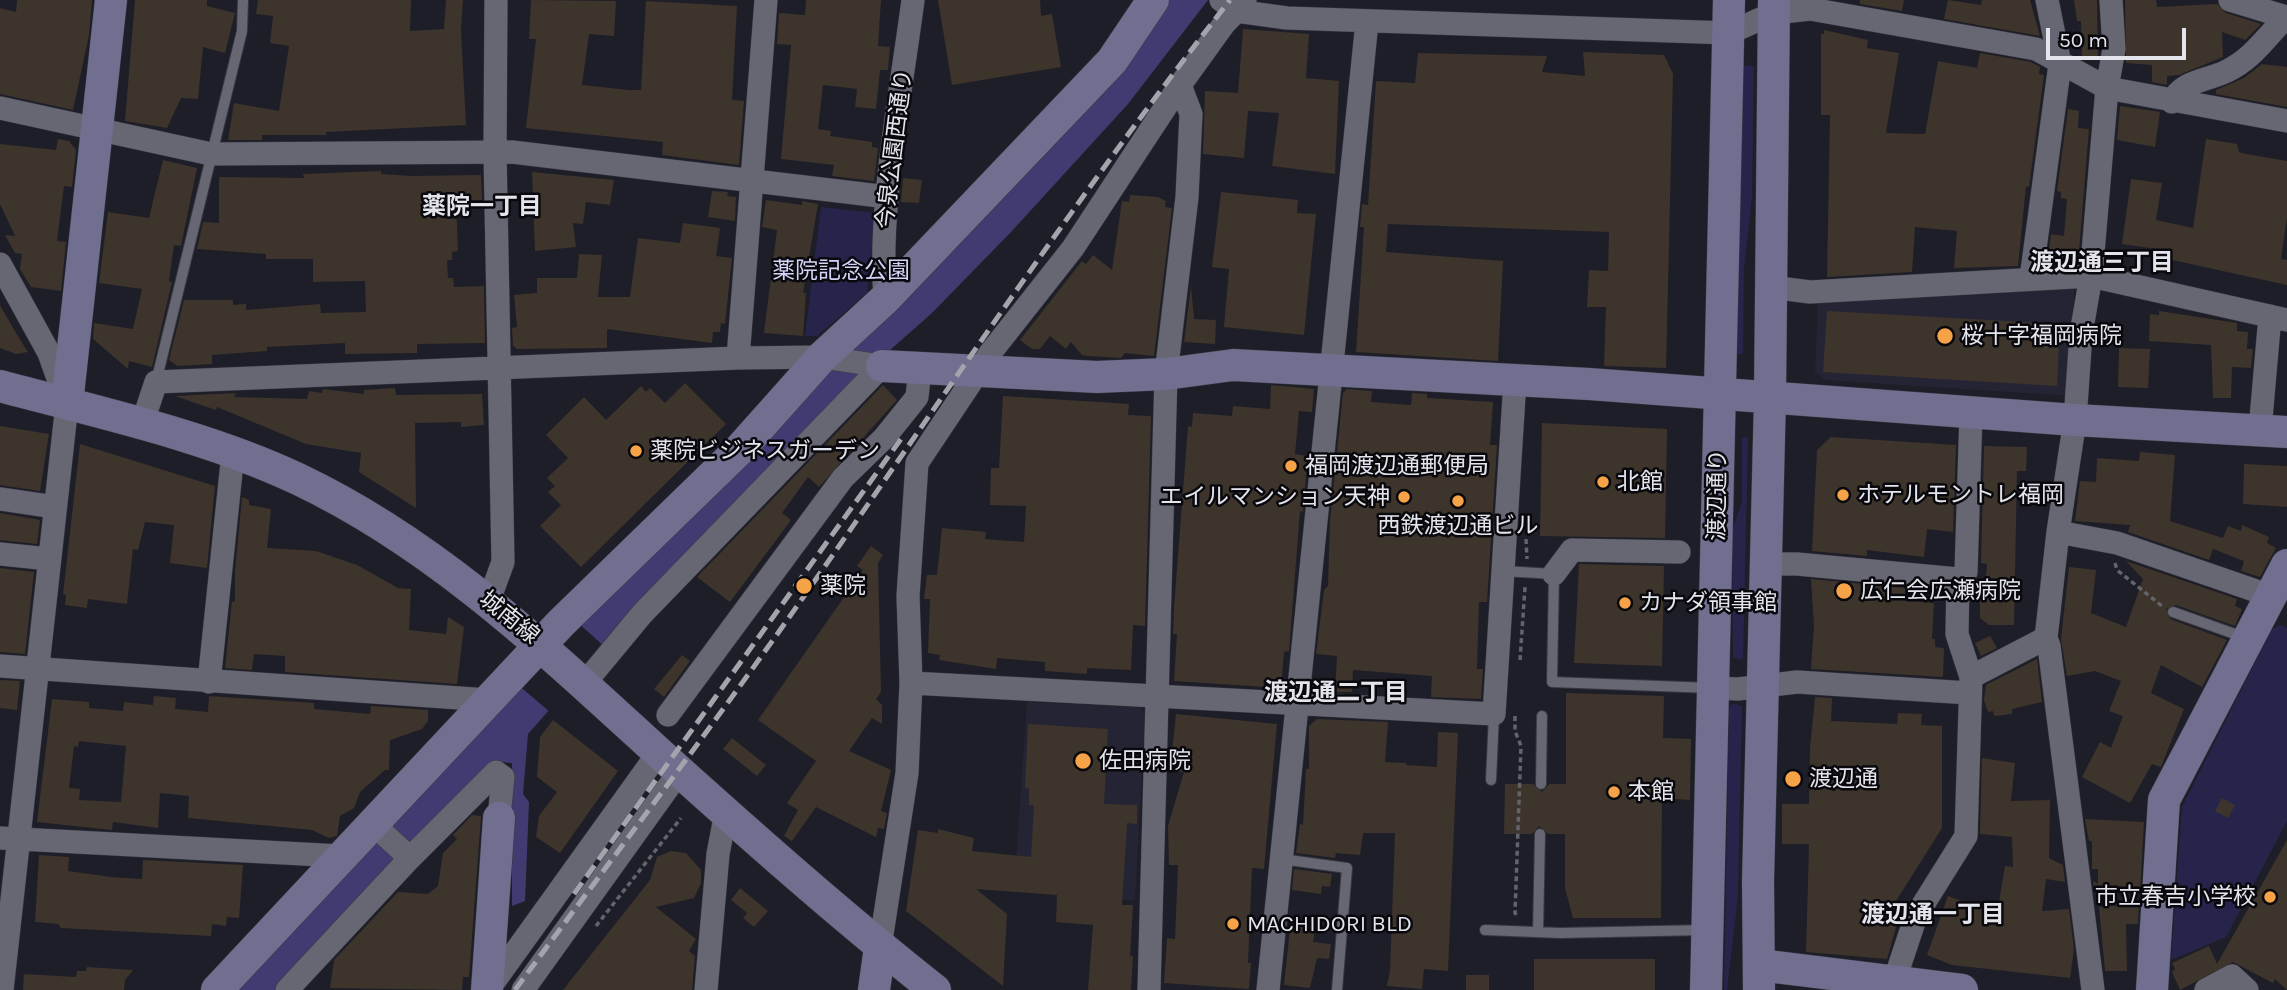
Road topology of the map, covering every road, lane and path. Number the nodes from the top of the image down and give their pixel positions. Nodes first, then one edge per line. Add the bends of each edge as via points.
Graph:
1 (111, 0) edge
2 (243, 0) edge
3 (496, 0) edge
4 (766, 0) edge
5 (913, 0) edge
6 (1153, 0) edge
7 (1729, 0) edge
8 (2047, 0) edge
9 (2111, 0) edge
10 (2230, 0) edge
11 (1235, 4) edge
12 (1774, 7) edge
13 (2287, 17) edge
14 (1367, 22) junction
15 (1729, 33) junction
16 (2060, 64) junction
17 (1180, 85) junction
18 (2107, 88) junction
19 (2172, 102) junction
20 (0, 108) edge
21 (2287, 121) edge
22 (97, 128) junction
23 (495, 152) junction
24 (211, 154) junction
25 (752, 181) junction
26 (888, 197) junction
27 (0, 264) edge
28 (2091, 276) junction
29 (2031, 278) junction
30 (1771, 287) junction
31 (885, 299) junction
32 (2278, 318) edge
33 (738, 358) junction
34 (830, 358) junction
35 (880, 366) junction
36 (500, 368) junction
37 (920, 369) junction
38 (1331, 370) junction
39 (978, 372) junction
40 (1166, 374) junction
41 (1514, 380) junction
42 (156, 382) junction
43 (0, 386) edge
44 (1721, 393) junction
45 (1770, 397) junction
46 (68, 404) junction
47 (1971, 413) junction
48 (2075, 420) junction
49 (142, 424) junction
50 (2273, 431) edge
51 (233, 453) junction
52 (0, 499) edge
53 (55, 507) junction
54 (2058, 532) junction
55 (1524, 534) dead end
56 (2117, 543) junction
57 (1679, 552) dead end
58 (0, 554) edge
59 (49, 559) junction
60 (1765, 564) junction
61 (2287, 565) edge
62 (1503, 571) junction
63 (1526, 572) junction
64 (1554, 574) junction
65 (1958, 579) junction
66 (489, 600) junction
67 (2279, 600) edge
68 (2173, 612) joint
69 (2046, 638) junction
70 (2248, 639) junction
71 (544, 648) junction
72 (1519, 665) dead end
73 (0, 666) edge
74 (36, 668) junction
75 (209, 682) junction
76 (581, 682) junction
77 (911, 683) junction
78 (1762, 685) junction
79 (1970, 685) junction
80 (1714, 688) junction
81 (1158, 697) junction
82 (488, 700) junction
83 (1516, 704) dead end
84 (1296, 705) junction
85 (1494, 714) junction
86 (668, 715) dead end
87 (1542, 716) dead end
88 (670, 762) junction
89 (1490, 780) dead end
90 (1541, 784) dead end
91 (726, 812) junction
92 (499, 818) joint
93 (681, 818) dead end
94 (376, 827) junction
95 (1540, 834) dead end
96 (9, 839) edge
97 (341, 856) junction
98 (408, 856) junction
99 (1281, 859) junction
100 (1538, 927) junction
101 (1485, 930) dead end
102 (1708, 930) junction
103 (589, 936) dead end
104 (880, 947) junction
105 (1759, 977) edge
106 (1894, 982) junction
107 (2, 990) edge
108 (217, 990) edge
109 (287, 990) edge
110 (488, 990) edge
111 (523, 990) edge
112 (706, 990) edge
113 (874, 990) edge
114 (935, 990) edge
115 (1149, 990) edge
116 (1268, 990) edge
117 (1337, 990) edge
118 (1706, 990) edge
119 (1962, 990) edge
120 (2093, 990) edge
121 (2152, 990) edge
122 (2206, 990) edge
123 (2247, 990) edge

1 - 22 street
2 - 24 lane via 242,31
3 - 23 street
4 - 25 street
5 - 26 street, 今泉公園西通り
6 - 31 street via 1112,61
7 - 15 street, 渡辺通り
8 - 16 street
9 - 18 street via 2114,49
10 - 13 street
11 - 14 street via 1256,16
11 - 17 street
12 - 15 street
12 - 16 street via 1810,9 2036,49
12 - 30 street
13 - 19 street via 2262,48 2228,71 2188,85
14 - 15 street
14 - 38 street
15 - 44 street, 渡辺通り
16 - 18 street
16 - 29 street
17 - 39 street via 1073,248
17 - 40 street via 1191,114
18 - 19 street
18 - 28 street
19 - 21 street
20 - 22 street
22 - 24 street
22 - 46 street
23 - 24 street
23 - 25 street
23 - 36 street
24 - 42 lane
25 - 26 street
25 - 33 street
26 - 31 street, 今泉公園西通り
27 - 46 street via 49,353
28 - 29 street
28 - 32 street
28 - 48 street via 2081,334
29 - 30 street via 1810,292
30 - 45 street
31 - 34 street
32 - 50 street
33 - 34 street
33 - 36 street
34 - 35 street
34 - 71 street
35 - 37 street
35 - 76 street
36 - 42 street
36 - 66 street via 503,562
37 - 39 street
37 - 86 street via 917,397 843,478
38 - 40 street via 1233,365
38 - 41 street
38 - 84 street
39 - 40 street via 1097,377
39 - 77 street via 917,463 908,596
40 - 81 street
41 - 44 street
41 - 62 street
42 - 49 street
43 - 46 street, 城南線
44 - 45 street
44 - 80 street, 渡辺通り
45 - 47 street
45 - 60 street
46 - 49 street, 城南線
46 - 53 street
47 - 48 street
47 - 65 street via 1966,572
48 - 50 street
48 - 54 street
49 - 51 street, 城南線
51 - 66 street, 城南線 via 299,480 401,537
51 - 75 street
52 - 53 street
53 - 59 street
54 - 56 street
54 - 69 street
55 - 63 path
56 - 67 street
56 - 68 path via 2116,570
57 - 64 street via 1572,550
58 - 59 street
59 - 74 street
60 - 65 street
60 - 78 street
61 - 67 street
62 - 63 lane
62 - 85 street
63 - 64 lane
63 - 72 path
64 - 80 lane via 1552,682
65 - 79 street via 1957,634
66 - 71 street, 城南線
67 - 70 street
68 - 70 lane
69 - 79 street
69 - 120 street
70 - 121 street via 2164,800
71 - 76 street, 城南線
71 - 82 street
73 - 74 street
74 - 75 street
74 - 96 street
75 - 82 street
76 - 88 street, 城南線
77 - 81 street
77 - 104 street via 907,773
78 - 79 street
78 - 80 street
78 - 105 street
79 - 106 street via 1966,836 1916,916
80 - 102 street, 渡辺通り
81 - 84 street
81 - 115 street
82 - 94 street
83 - 100 path via 1515,731 1521,746 1515,913 1521,921
84 - 85 street
84 - 99 street
85 - 89 lane
87 - 90 lane
88 - 91 street, 城南線
88 - 110 street
88 - 111 street
91 - 104 street, 城南線
91 - 112 street
92 - 98 street via 503,777 496,772
92 - 110 street
93 - 103 path
94 - 97 street
94 - 98 street
95 - 100 lane
96 - 97 street
96 - 107 street
97 - 108 street
98 - 109 street
99 - 116 street
99 - 117 lane via 1347,868
100 - 101 lane
100 - 102 lane
102 - 118 street, 渡辺通り
104 - 113 street
104 - 114 street, 城南線
105 - 106 street
106 - 119 street
122 - 123 street via 2232,976

